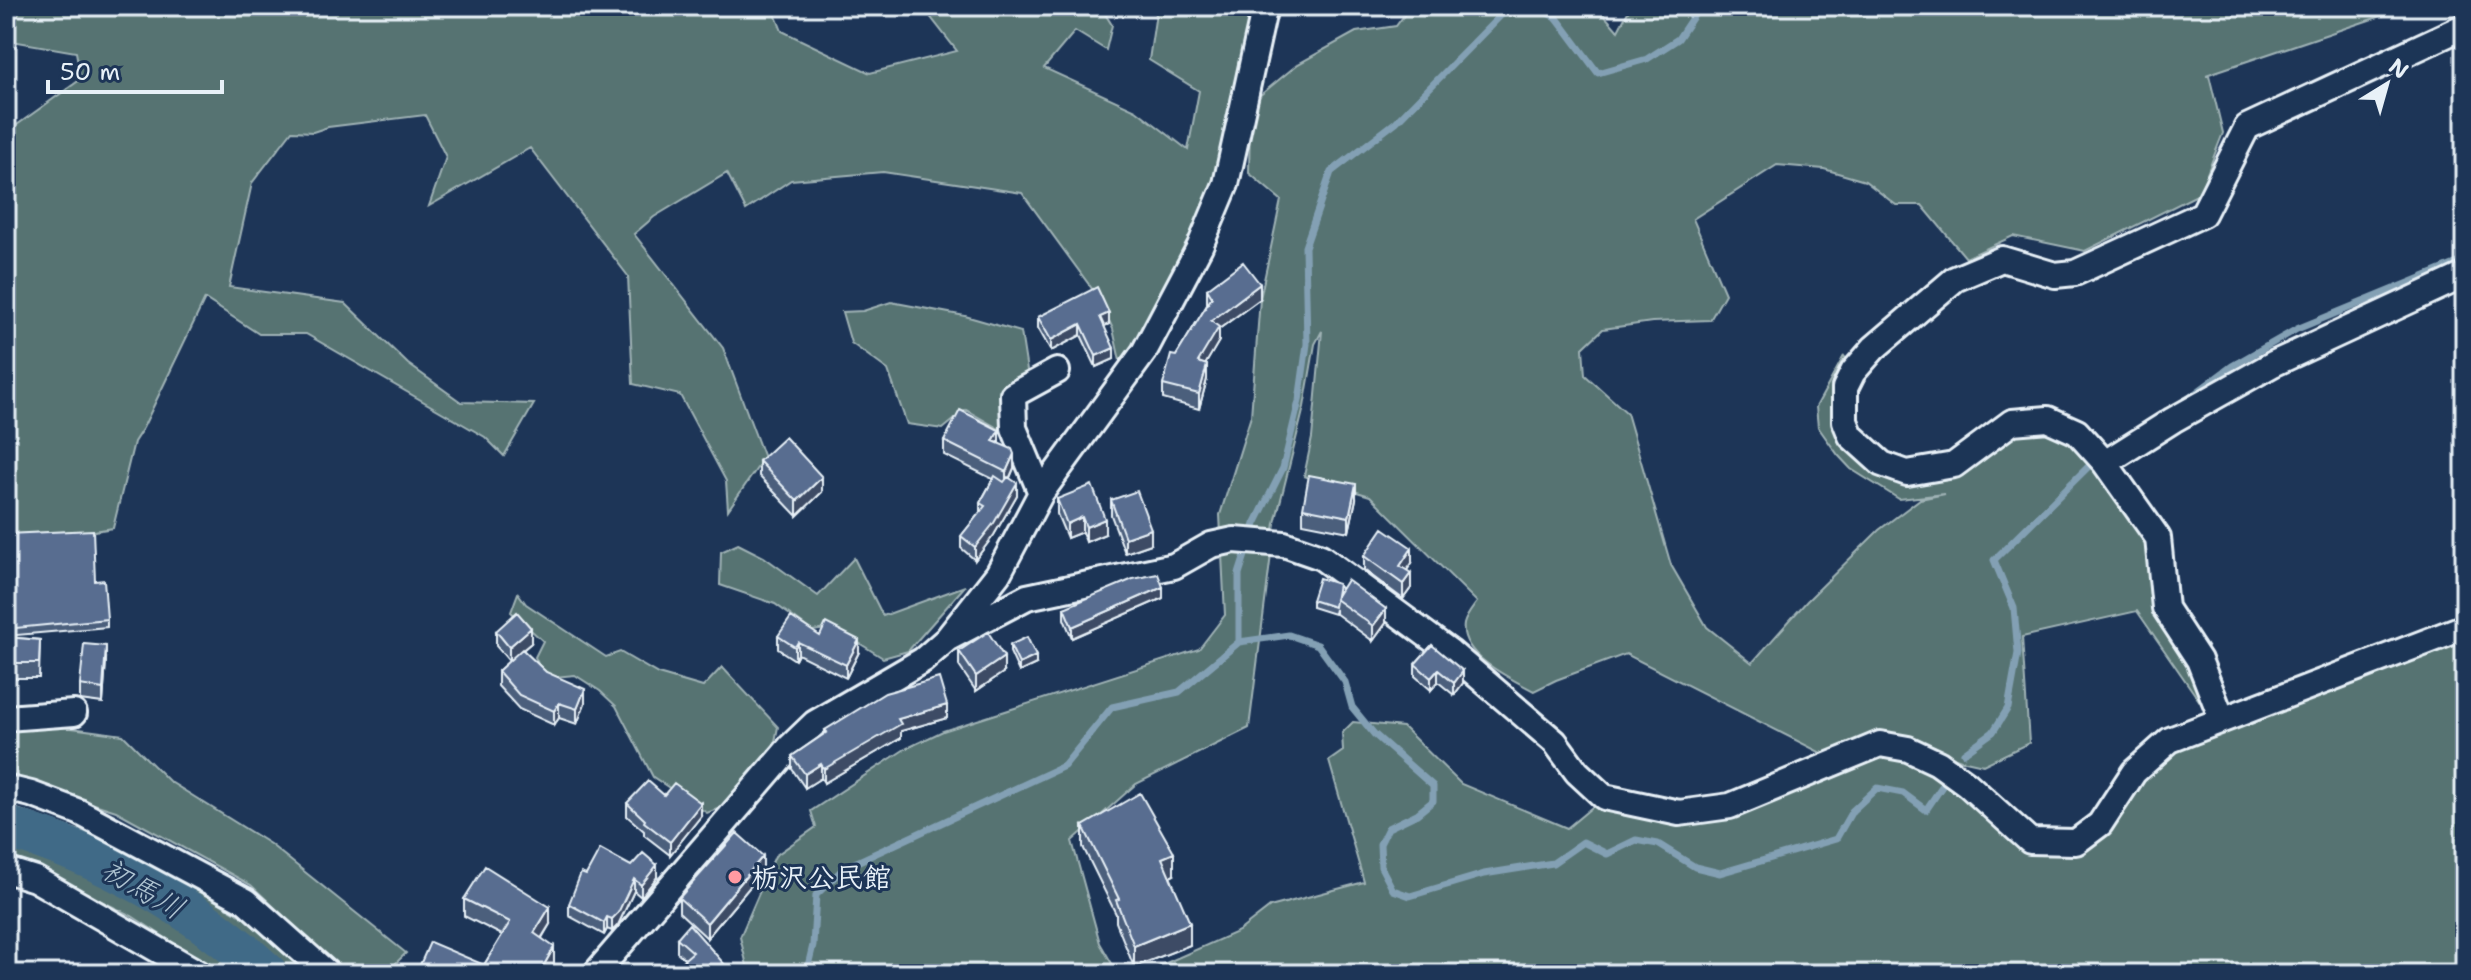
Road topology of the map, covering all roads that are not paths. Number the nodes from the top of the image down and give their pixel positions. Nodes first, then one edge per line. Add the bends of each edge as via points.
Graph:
1 (1265, 6) edge
2 (2465, 26) edge
3 (2465, 275) edge
4 (1057, 371) dead end
5 (2105, 463) junction
6 (1041, 493) junction
7 (2465, 627) edge
8 (947, 639) junction
9 (74, 713) dead end
10 (6, 718) edge
11 (2222, 719) junction
12 (6, 788) edge
13 (6, 870) edge
14 (200, 974) edge
15 (328, 974) edge
16 (595, 974) edge

1 - 6 street via 1226,184 1200,246 1144,352
2 - 5 street via 2247,127 2203,214 2075,273 2055,275 2002,259 1955,279 1874,348 1845,388 1845,421 1851,436 1882,464 1907,473 1954,465 2012,422 2048,419 2077,432
3 - 5 street via 2273,364
4 - 6 street via 1013,395 1014,428
5 - 11 street via 2158,538 2165,608 2199,660
6 - 8 street via 998,574
7 - 11 street
8 - 11 street via 1027,597 1174,566 1211,545 1234,540 1284,544 1321,557 1503,695 1604,797 1679,813 1730,806 1880,744 1938,763 2030,841 2073,842 2100,824 2134,772 2170,740
8 - 16 street via 923,660 815,723 798,739
9 - 10 street
12 - 15 street via 79,812 246,901
13 - 14 street via 35,879

